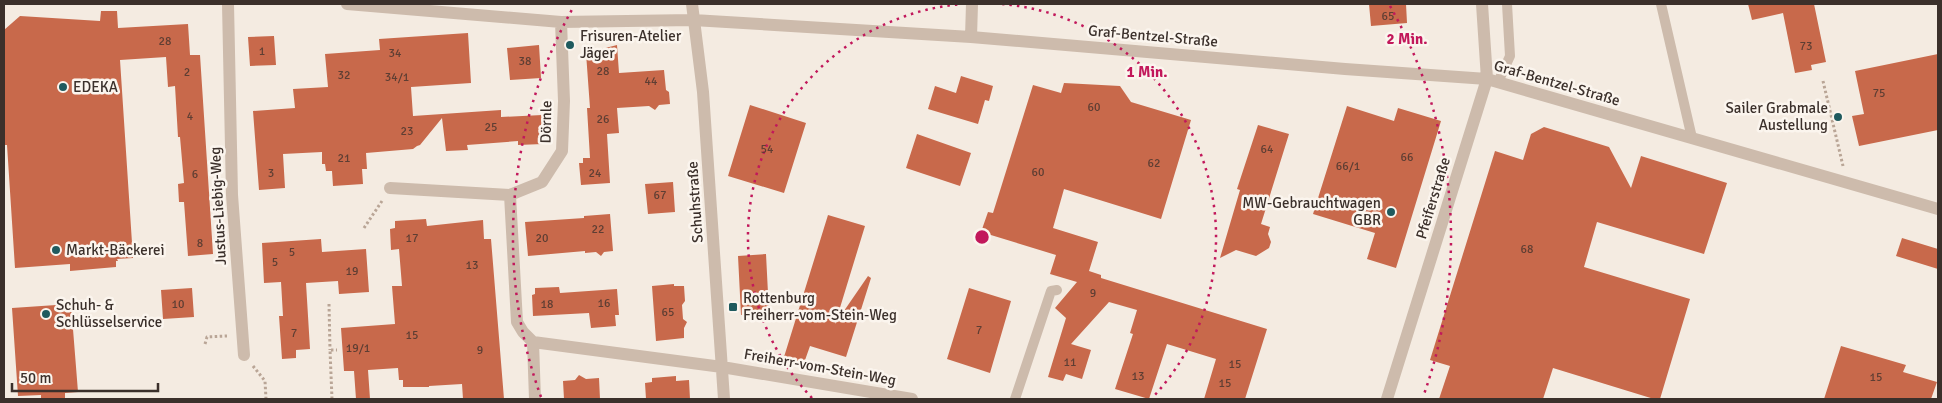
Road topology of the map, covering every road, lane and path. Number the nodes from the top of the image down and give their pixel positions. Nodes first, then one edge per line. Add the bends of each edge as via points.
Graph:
1 (228, 4) edge
2 (347, 4) edge
3 (354, 4) edge
4 (692, 4) edge
5 (972, 4) edge
6 (1482, 4) edge
7 (1507, 4) edge
8 (1661, 4) edge
9 (693, 20) junction
10 (561, 22) junction
11 (970, 37) junction
12 (1493, 81) junction
13 (1823, 82) dead end
14 (1692, 138) junction
15 (1847, 183) junction
16 (390, 188) joint
17 (510, 195) junction
18 (1938, 210) edge
19 (364, 228) dead end
20 (1057, 290) dead end
21 (329, 304) dead end
22 (243, 335) junction
23 (533, 342) junction
24 (205, 344) dead end
25 (330, 350) junction
26 (337, 350) dead end
27 (244, 355) joint
28 (722, 367) junction
29 (266, 399) edge
30 (332, 399) edge
31 (535, 399) edge
32 (724, 399) edge
33 (912, 399) edge
34 (1015, 399) edge
35 (1387, 399) edge

1 - 22 street, Justus-Liebig-Weg via 232,195
2 - 3 street, Graf-Bentzel-Straße
3 - 10 street, Graf-Bentzel-Straße
4 - 9 street, Schuhstraße
5 - 11 street
6 - 12 street, Pfeiferstraße
7 - 12 lane via 1510,56
8 - 14 lane
9 - 10 street, Graf-Bentzel-Straße
9 - 11 street, Graf-Bentzel-Straße
9 - 28 street, Schuhstraße via 703,92
10 - 17 street, Dörnle via 562,151 542,182
11 - 12 street, Graf-Bentzel-Straße
12 - 14 street, Graf-Bentzel-Straße
12 - 35 street, Pfeiferstraße
13 - 15 path
14 - 15 street, Graf-Bentzel-Straße
15 - 18 street, Graf-Bentzel-Straße
16 - 17 street, Dörnle
16 - 19 path
17 - 23 street via 517,322
20 - 34 lane via 1051,291
21 - 25 path
22 - 24 path via 208,337
22 - 27 street, Justus-Liebig-Weg
23 - 28 street
23 - 31 street
25 - 26 path
25 - 30 path
27 - 29 path via 265,381
28 - 32 street, Schuhstraße
28 - 33 street, Freiherr-vom-Stein-Weg

